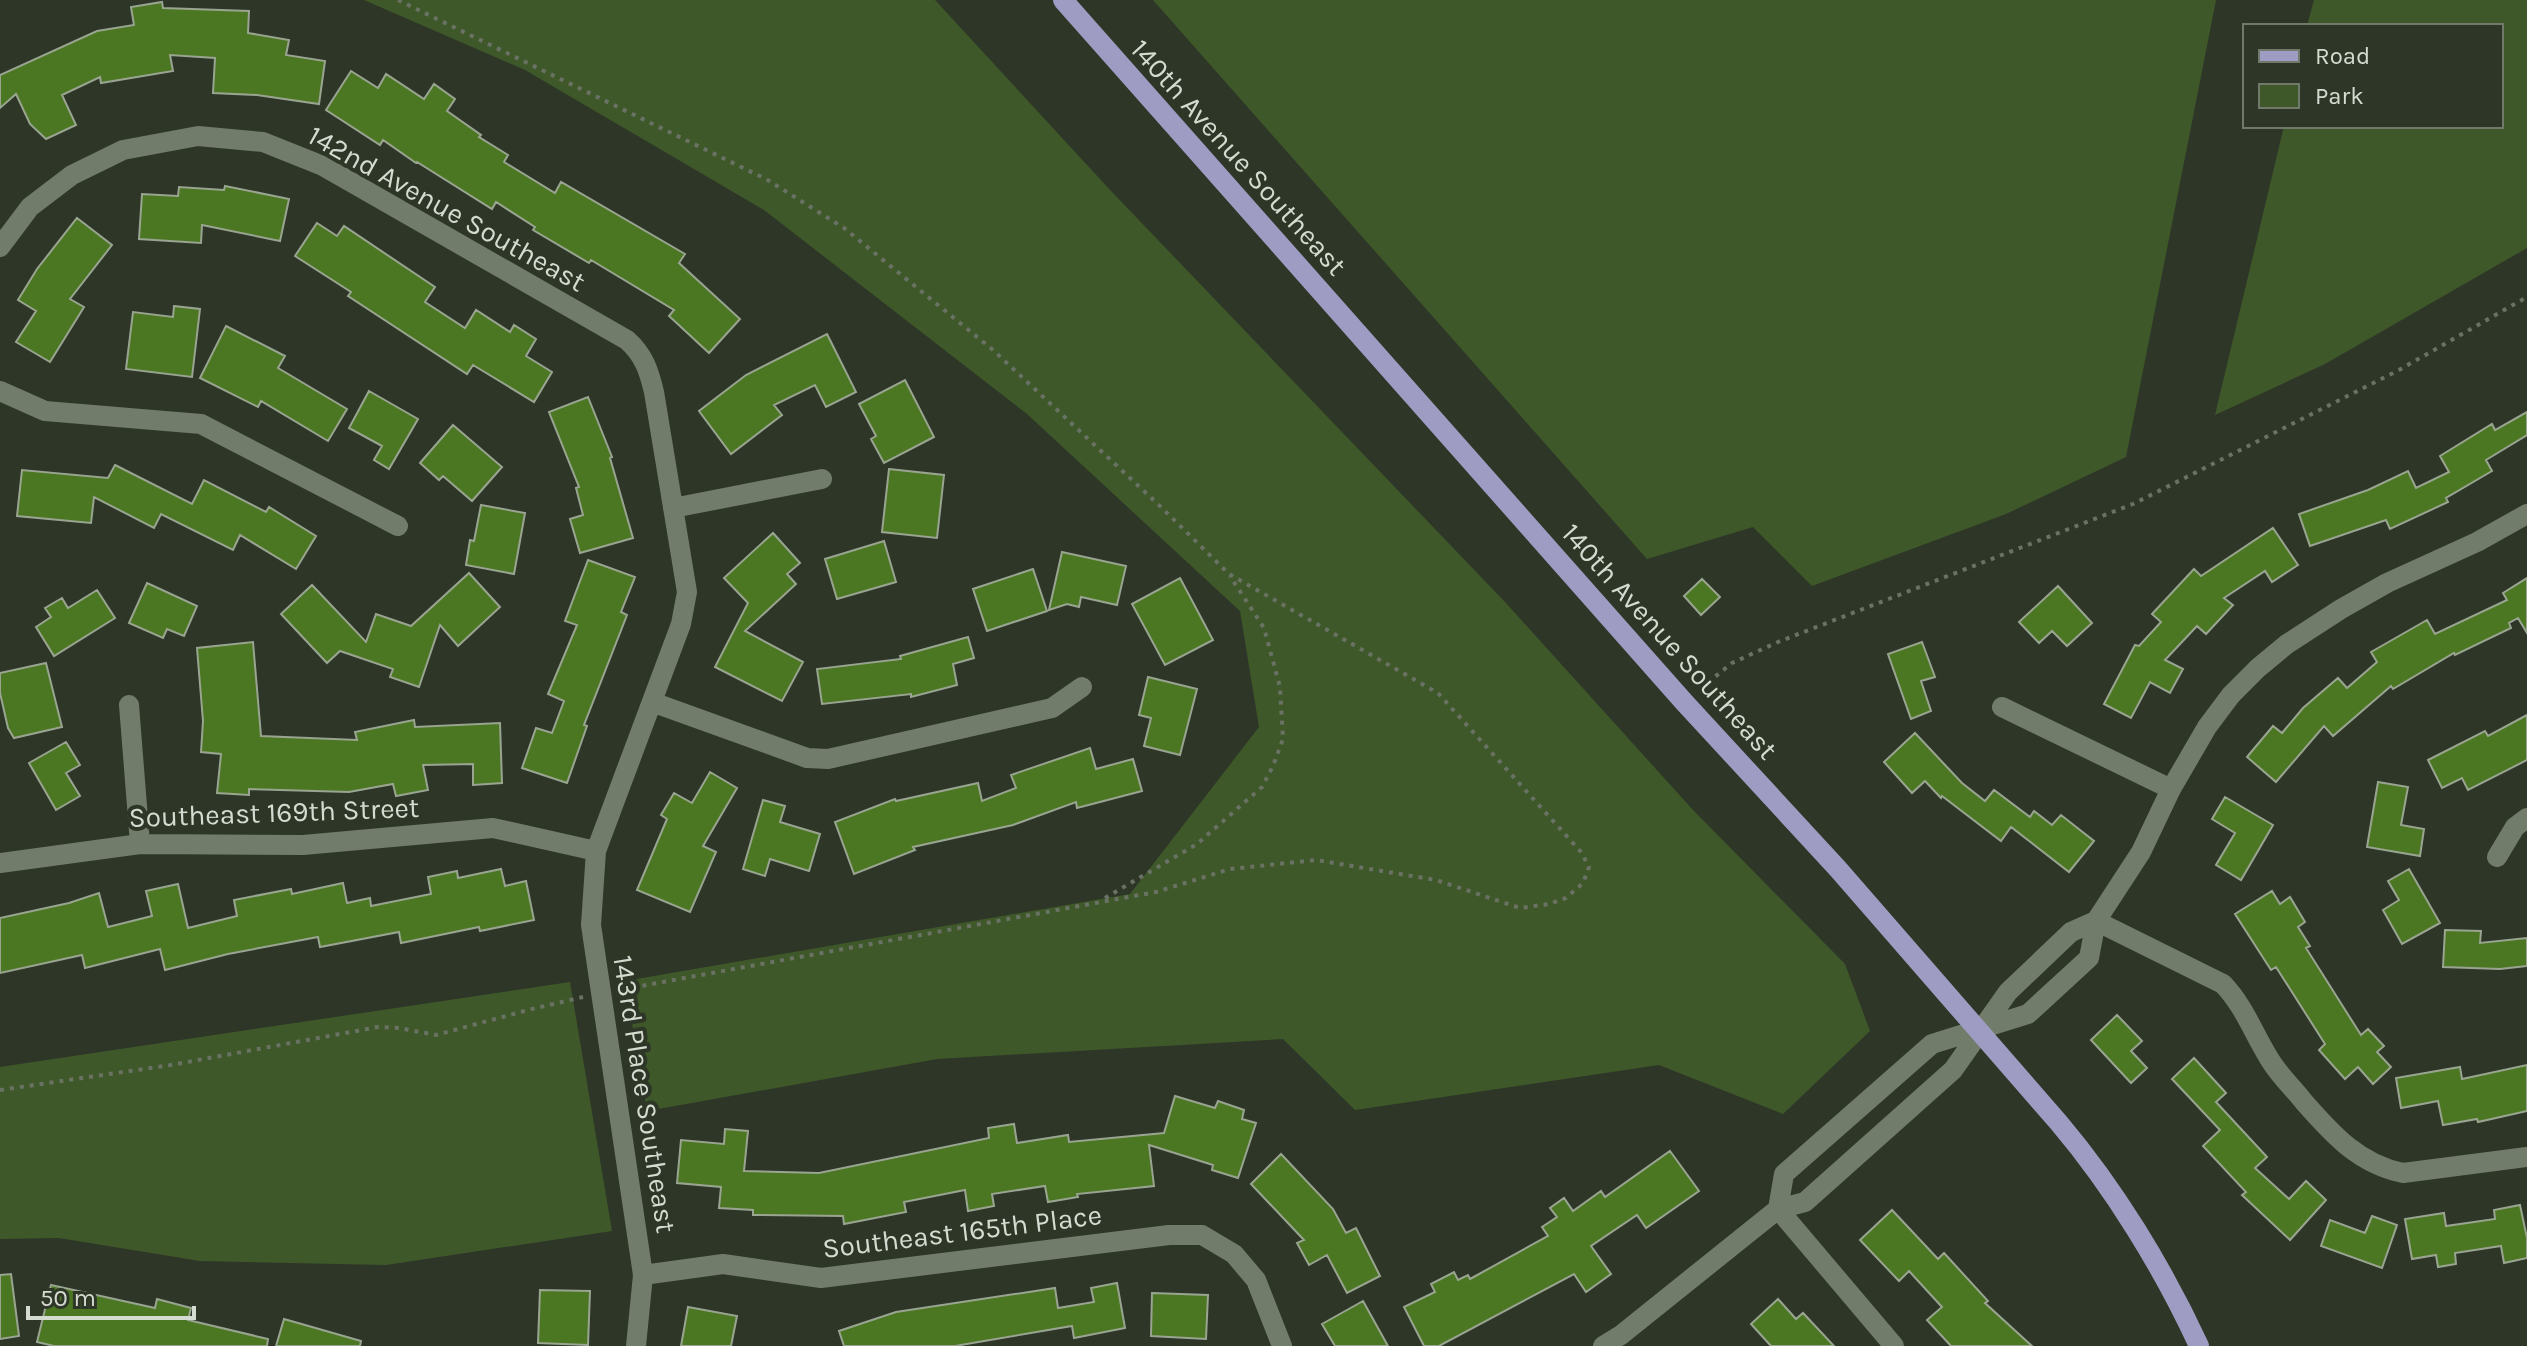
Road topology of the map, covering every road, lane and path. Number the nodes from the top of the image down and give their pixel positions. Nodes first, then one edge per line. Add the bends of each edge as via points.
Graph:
1 (398, 0) edge
2 (1063, 0) edge
3 (0, 247) edge
4 (2527, 297) edge
5 (649, 369) joint
6 (0, 391) edge
7 (822, 479) dead end
8 (673, 508) junction
9 (2527, 514) edge
10 (398, 526) dead end
11 (1229, 574) junction
12 (1082, 687) dead end
13 (652, 702) junction
14 (1684, 702) junction
15 (129, 705) dead end
16 (2002, 707) dead end
17 (2171, 789) junction
18 (2527, 818) edge
19 (140, 844) junction
20 (596, 851) junction
21 (2497, 857) dead end
22 (0, 863) edge
23 (1105, 898) dead end
24 (2096, 921) junction
25 (601, 993) junction
26 (1980, 1030) junction
27 (0, 1090) edge
28 (2527, 1157) edge
29 (1778, 1209) junction
30 (643, 1275) junction
31 (636, 1346) edge
32 (1282, 1346) edge
33 (1603, 1346) edge
34 (1894, 1346) edge
35 (2199, 1346) edge

1 - 11 path via 766,179 844,228 993,350
2 - 14 main road, 140th Avenue Southeast
3 - 5 street, 142nd Avenue Southeast via 30,207 72,175 123,150 198,136 263,142 323,166 627,340
4 - 14 path via 2399,370 2133,504 1778,642 1732,663
5 - 8 street, 143rd Place Southeast
6 - 10 street via 45,411 201,424
7 - 8 street
8 - 13 street, 143rd Place Southeast via 687,592
9 - 17 street via 2387,583 2287,644 2231,695
11 - 23 path via 1264,628 1280,687 1283,739 1273,766 1262,787 1197,844
11 - 25 path via 1438,693 1581,852 1589,867 1583,883 1566,898 1520,908 1436,880 1316,860 1230,869 1156,892
12 - 13 street via 1052,708 828,759 807,758
13 - 20 street, 143rd Place Southeast
14 - 26 main road, 140th Avenue Southeast
15 - 19 street
16 - 17 street
17 - 24 street via 2141,852
18 - 21 street via 2515,827
19 - 20 street, Southeast 169th Street via 303,845 493,828
19 - 22 street, Southeast 169th Street
20 - 25 street, 143rd Place Southeast via 591,925
24 - 26 street via 2071,932 2008,992
24 - 26 street via 2089,958 2028,1014
24 - 28 street via 2223,984 2273,1065 2336,1138 2369,1161 2403,1173
25 - 27 path via 436,1035 378,1027
25 - 30 street, 143rd Place Southeast
26 - 29 street via 1953,1070 1805,1202
26 - 29 street via 1932,1044 1784,1174
26 - 35 main road, 140th Avenue Southeast via 2082,1150 2149,1252
29 - 33 street
29 - 34 street
30 - 31 street, 143rd Place Southeast
30 - 32 street, Southeast 165th Place via 723,1264 821,1278 1202,1235 1234,1254 1256,1280

